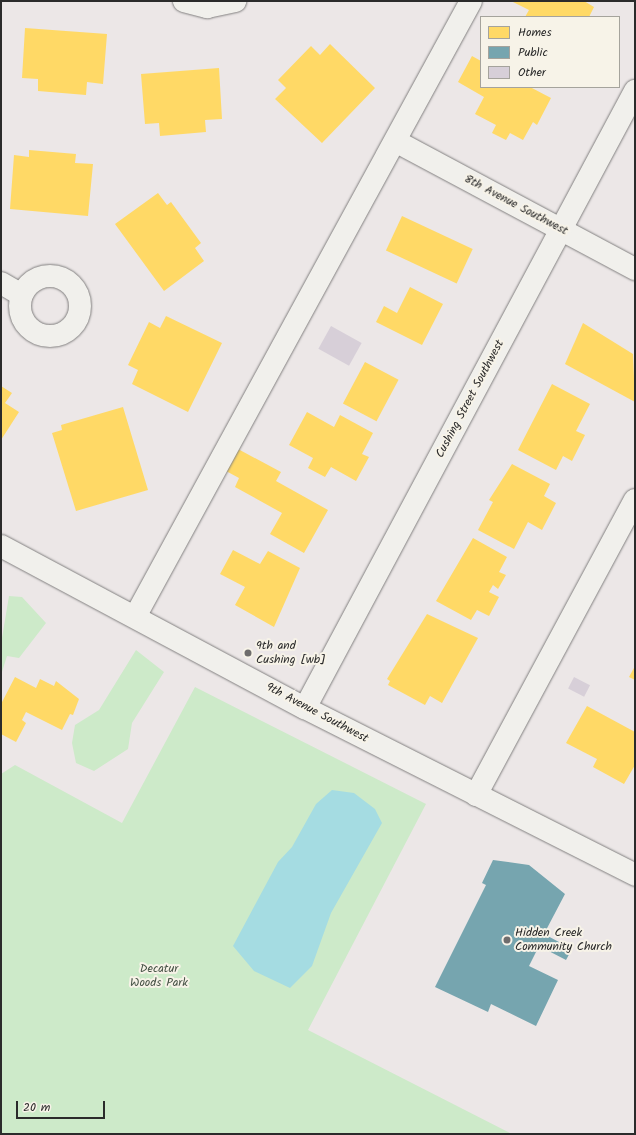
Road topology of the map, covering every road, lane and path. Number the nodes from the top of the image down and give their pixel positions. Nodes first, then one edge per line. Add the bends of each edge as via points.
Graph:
1 (184, 1) edge
2 (235, 1) edge
3 (471, 1) edge
4 (635, 90) edge
5 (397, 142) junction
6 (561, 229) junction
7 (635, 269) edge
8 (1, 283) edge
9 (22, 295) dead end
10 (635, 500) edge
11 (1, 546) edge
12 (136, 615) junction
13 (305, 708) junction
14 (476, 795) junction
15 (635, 875) edge

1 - 2 street via 207,7
3 - 5 street
4 - 6 street, Cushing Street Southwest
5 - 6 street, 8th Avenue Southwest
5 - 12 street
6 - 7 street, 8th Avenue Southwest
6 - 13 street, Cushing Street Southwest
8 - 9 street
10 - 14 street
11 - 12 street, 9th Avenue Southwest
12 - 13 street, 9th Avenue Southwest
13 - 14 street, 9th Avenue Southwest
14 - 15 street, 9th Avenue Southwest

